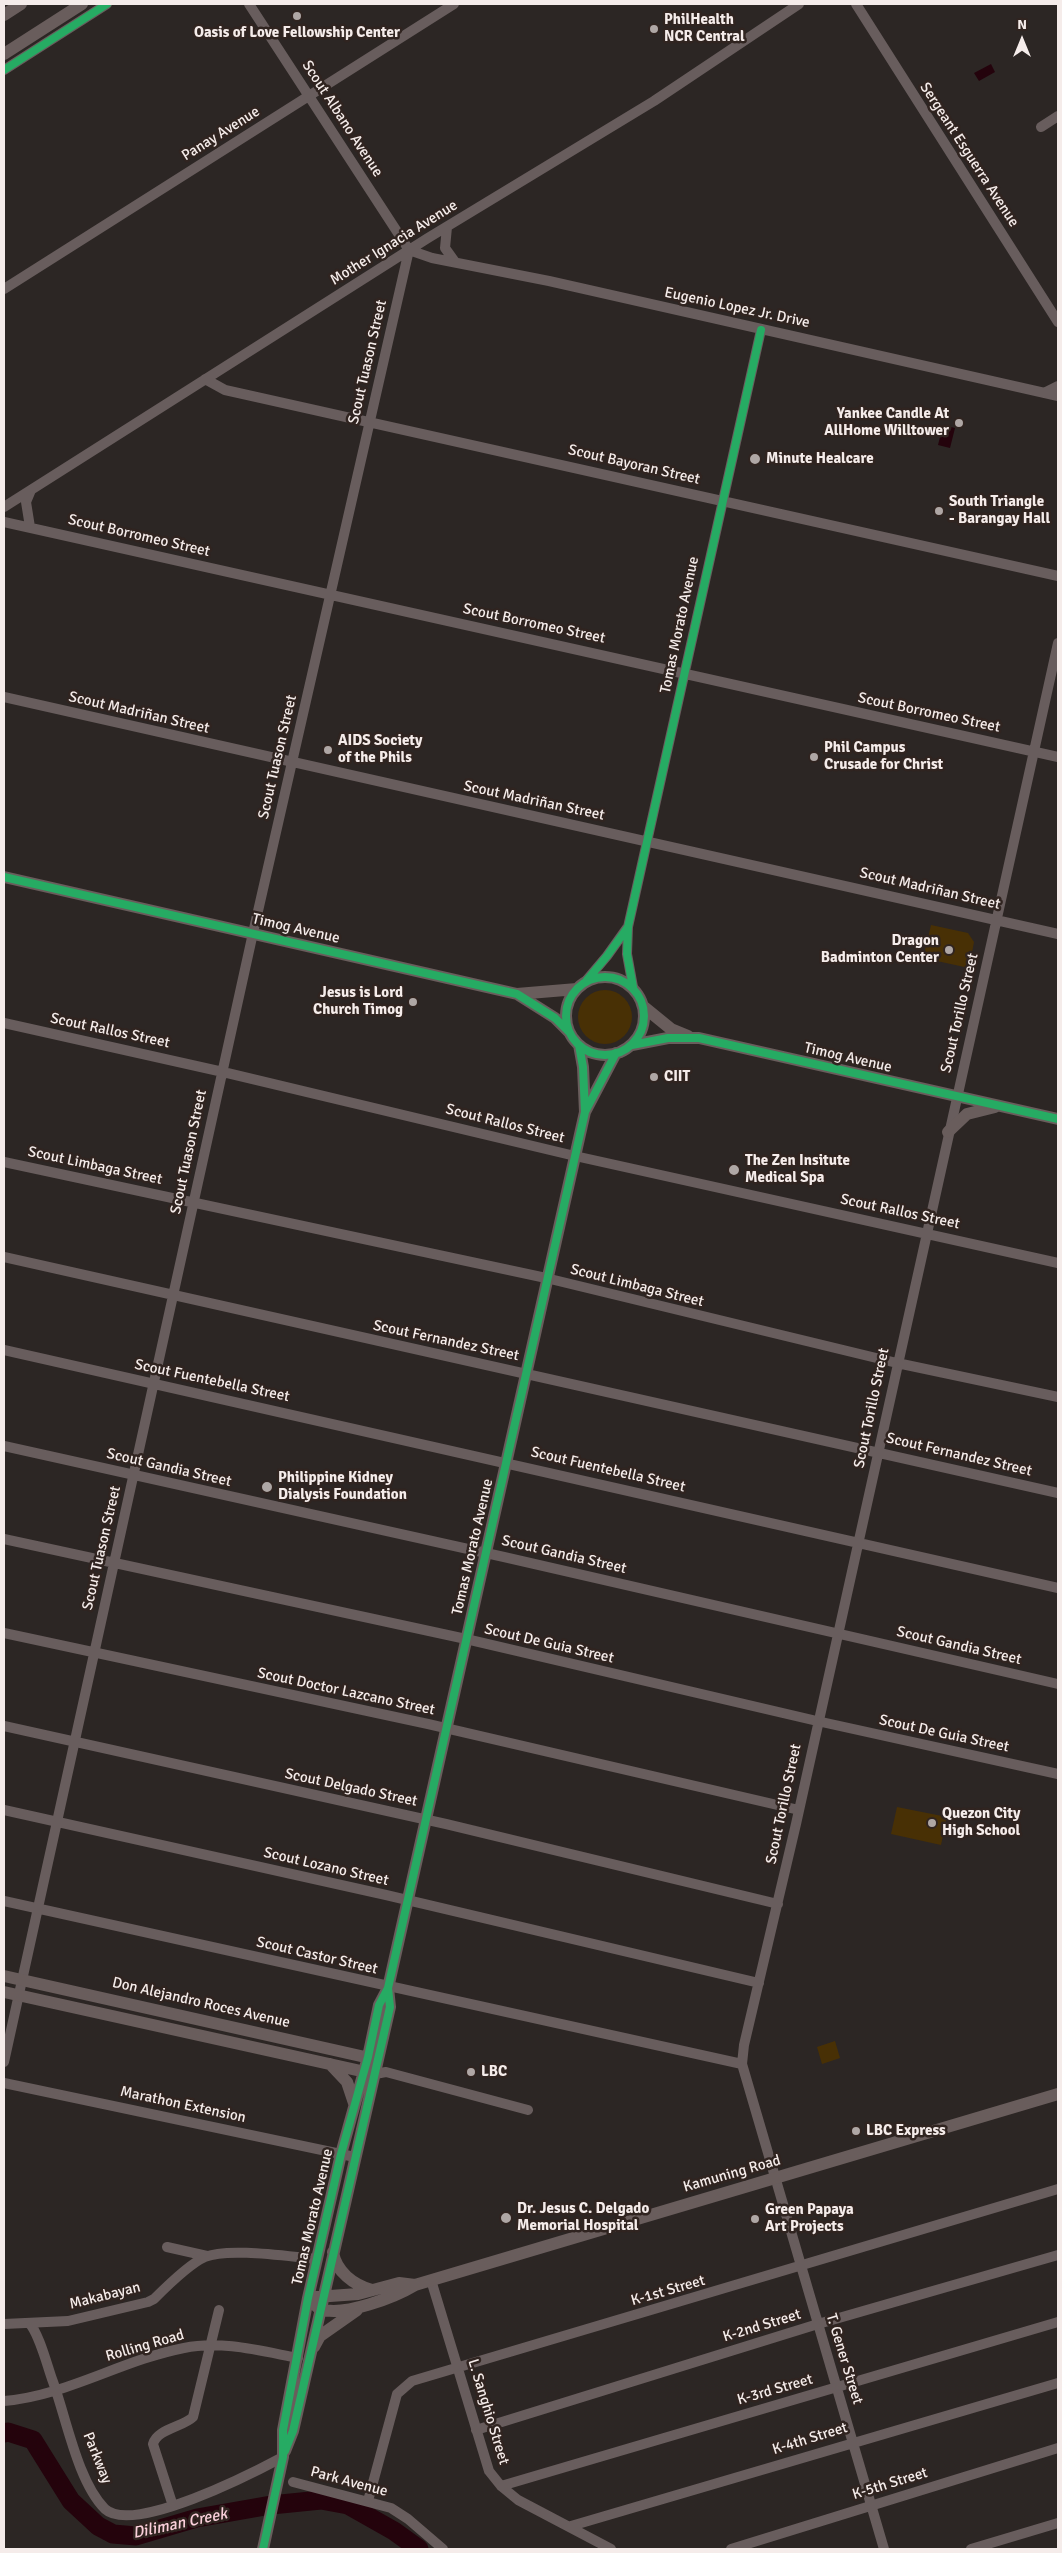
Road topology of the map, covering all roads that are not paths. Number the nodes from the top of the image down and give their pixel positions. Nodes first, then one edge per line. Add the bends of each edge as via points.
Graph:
1 (22, 4) edge
2 (82, 4) edge
3 (108, 4) edge
4 (250, 4) edge
5 (454, 4) edge
6 (799, 4) edge
7 (856, 4) edge
8 (4, 15) edge
9 (4, 54) edge
10 (4, 70) edge
11 (309, 96) junction
12 (1058, 116) edge
13 (1041, 127) dead end
14 (447, 227) junction
15 (409, 250) junction
16 (455, 262) junction
17 (4, 289) edge
18 (1058, 322) edge
19 (761, 330) junction
20 (205, 379) junction
21 (1058, 386) edge
22 (1044, 393) junction
23 (1058, 396) edge
24 (370, 422) junction
25 (31, 490) junction
26 (722, 501) junction
27 (4, 507) edge
28 (4, 522) edge
29 (30, 527) junction
30 (1058, 576) edge
31 (331, 594) junction
32 (1058, 643) edge
33 (684, 672) junction
34 (4, 698) edge
35 (1035, 752) junction
36 (1058, 757) edge
37 (292, 762) junction
38 (646, 841) junction
39 (4, 877) edge
40 (997, 920) junction
41 (628, 927) junction
42 (253, 933) junction
43 (1058, 934) edge
44 (581, 986) junction
45 (633, 987) junction
46 (517, 994) junction
47 (644, 1007) junction
48 (4, 1023) edge
49 (570, 1034) junction
50 (690, 1037) junction
51 (579, 1045) junction
52 (632, 1045) junction
53 (616, 1053) junction
54 (223, 1072) junction
55 (956, 1096) junction
56 (1000, 1106) junction
57 (585, 1112) junction
58 (1058, 1119) edge
59 (948, 1132) junction
60 (575, 1156) junction
61 (4, 1162) edge
62 (194, 1202) junction
63 (927, 1233) junction
64 (4, 1257) edge
65 (1058, 1263) edge
66 (546, 1278) junction
67 (173, 1295) junction
68 (4, 1350) edge
69 (897, 1363) junction
70 (526, 1373) junction
71 (155, 1384) junction
72 (1058, 1397) edge
73 (4, 1446) edge
74 (878, 1452) junction
75 (506, 1462) junction
76 (133, 1476) junction
77 (1058, 1493) edge
78 (4, 1539) edge
79 (857, 1543) junction
80 (485, 1552) junction
81 (114, 1564) junction
82 (1058, 1588) edge
83 (4, 1633) edge
84 (837, 1634) junction
85 (466, 1639) junction
86 (94, 1653) junction
87 (1058, 1684) edge
88 (818, 1721) junction
89 (4, 1726) edge
90 (446, 1729) junction
91 (74, 1742) junction
92 (1058, 1774) edge
93 (4, 1810) edge
94 (799, 1810) junction
95 (425, 1820) junction
96 (56, 1822) junction
97 (4, 1901) edge
98 (407, 1901) junction
99 (778, 1904) junction
100 (37, 1909) junction
101 (4, 1976) edge
102 (23, 1980) junction
103 (758, 1983) junction
104 (388, 1988) junction
105 (4, 1992) edge
106 (19, 1995) junction
107 (139, 2006) junction
108 (136, 2021) junction
109 (372, 2059) junction
110 (4, 2062) edge
111 (328, 2063) junction
112 (742, 2064) junction
113 (375, 2072) junction
114 (4, 2083) edge
115 (1058, 2094) edge
116 (354, 2104) junction
117 (528, 2110) dead end
118 (341, 2154) junction
119 (355, 2157) junction
120 (775, 2178) junction
121 (1058, 2189) edge
122 (167, 2247) dead end
123 (333, 2251) junction
124 (1058, 2255) edge
125 (207, 2256) junction
126 (317, 2259) junction
127 (801, 2268) junction
128 (430, 2280) junction
129 (415, 2284) junction
130 (372, 2290) junction
131 (322, 2296) junction
132 (308, 2298) junction
133 (363, 2306) junction
134 (320, 2308) junction
135 (220, 2310) dead end
136 (1058, 2322) edge
137 (29, 2323) junction
138 (4, 2324) edge
139 (818, 2324) junction
140 (212, 2346) junction
141 (311, 2351) junction
142 (298, 2358) junction
143 (458, 2368) junction
144 (1058, 2382) edge
145 (837, 2387) junction
146 (56, 2390) junction
147 (4, 2402) edge
148 (476, 2430) junction
149 (853, 2442) junction
150 (1058, 2448) edge
151 (283, 2458) junction
152 (293, 2482) dead end
153 (501, 2486) junction
154 (368, 2501) junction
155 (872, 2505) junction
156 (173, 2506) junction
157 (1058, 2523) edge
158 (571, 2526) junction
159 (263, 2549) edge
160 (442, 2549) edge
161 (611, 2549) edge
162 (731, 2549) edge
163 (884, 2549) edge
164 (971, 2549) edge

1 - 8 main road
2 - 9 main road
3 - 10 street
4 - 11 street, Scout Albano Avenue
5 - 11 street, Panay Avenue
6 - 14 street, Mother Ignacia Avenue via 654,101
7 - 18 street, Sergeant Esguerra Avenue
11 - 15 street, Scout Albano Avenue
11 - 17 street, Panay Avenue
12 - 13 street
14 - 15 street, Mother Ignacia Avenue
14 - 16 street via 445,248
15 - 16 street, Eugenio Lopez Jr. Drive
15 - 20 street, Mother Ignacia Avenue
15 - 24 street, Scout Tuason Street
16 - 19 street, Eugenio Lopez Jr. Drive
19 - 22 street, Eugenio Lopez Jr. Drive
19 - 26 street, Tomas Morato Avenue
20 - 24 street, Scout Bayoran Street via 225,390
20 - 25 street, Mother Ignacia Avenue
21 - 22 street
22 - 23 street, Eugenio Lopez Jr. Drive
24 - 26 street, Scout Bayoran Street
24 - 31 street, Scout Tuason Street
25 - 27 street, Mother Ignacia Avenue
25 - 29 street via 26,502
26 - 30 street, Scout Bayoran Street
26 - 33 street, Tomas Morato Avenue
28 - 29 street, Scout Borromeo Street
29 - 31 street, Scout Borromeo Street
31 - 33 street, Scout Borromeo Street
31 - 37 street, Scout Tuason Street
32 - 35 street, Scout Torillo Street
33 - 35 street, Scout Borromeo Street via 756,691
33 - 38 street, Tomas Morato Avenue
34 - 37 street, Scout Madriñan Street
35 - 36 street, Scout Borromeo Street
35 - 40 street, Scout Torillo Street
37 - 38 street, Scout Madriñan Street
37 - 42 street, Scout Tuason Street
38 - 40 street, Scout Madriñan Street
38 - 41 street, Tomas Morato Avenue
39 - 42 main road, Timog Avenue
40 - 43 street, Scout Madriñan Street
40 - 55 street, Scout Torillo Street
41 - 44 street, Tomas Morato Avenue
41 - 45 street, Tomas Morato Avenue via 628,968
42 - 46 main road, Timog Avenue
42 - 54 street, Scout Tuason Street
44 - 45 main road via 599,977 611,977
44 - 46 main road, Timog Avenue
44 - 49 main road via 566,1010
45 - 47 main road
46 - 49 main road, Timog Avenue via 555,1018
47 - 50 main road, Timog Avenue via 678,1033
47 - 52 main road via 642,1030
48 - 54 street, Scout Rallos Street
49 - 51 main road
50 - 52 main road, Timog Avenue
50 - 55 main road, Timog Avenue
51 - 53 main road via 596,1054
51 - 57 main road, Tomas Morato Avenue
52 - 53 main road
53 - 57 main road, Tomas Morato Avenue
54 - 60 street, Scout Rallos Street
54 - 62 street, Scout Tuason Street
55 - 56 main road, Timog Avenue
55 - 59 street, Scout Torillo Street
56 - 58 main road, Timog Avenue
56 - 59 main road via 970,1112
57 - 60 main road, Tomas Morato Avenue
59 - 63 street, Scout Torillo Street
60 - 63 street, Scout Rallos Street
60 - 66 main road, Tomas Morato Avenue
61 - 62 street, Scout Limbaga Street
62 - 66 street, Scout Limbaga Street
62 - 67 street, Scout Tuason Street
63 - 65 street, Scout Rallos Street
63 - 69 street, Scout Torillo Street
64 - 67 street, Scout Fernandez Street
66 - 69 street, Scout Limbaga Street
66 - 70 main road, Tomas Morato Avenue
67 - 70 street, Scout Fernandez Street
67 - 71 street, Scout Tuason Street
68 - 71 street, Scout Fuentebella Street
69 - 72 street, Scout Limbaga Street
69 - 74 street, Scout Torillo Street
70 - 74 street, Scout Fernandez Street
70 - 75 main road, Tomas Morato Avenue
71 - 75 street, Scout Fuentebella Street
71 - 76 street, Scout Tuason Street
73 - 76 street, Scout Gandia Street
74 - 77 street, Scout Fernandez Street
74 - 79 street, Scout Torillo Street
75 - 79 street, Scout Fuentebella Street
75 - 80 main road, Tomas Morato Avenue
76 - 80 street, Scout Gandia Street
76 - 81 street, Scout Tuason Street
78 - 81 street, Scout De Guia Street
79 - 82 street, Scout Fuentebella Street
79 - 84 street, Scout Torillo Street
80 - 84 street, Scout Gandia Street
80 - 85 main road, Tomas Morato Avenue
81 - 85 street, Scout De Guia Street
81 - 86 street, Scout Tuason Street
83 - 86 street, Scout Doctor Lazcano Street
84 - 87 street, Scout Gandia Street
84 - 88 street, Scout Torillo Street
85 - 88 street, Scout De Guia Street
85 - 90 main road, Tomas Morato Avenue
86 - 90 street, Scout Doctor Lazcano Street
86 - 91 street, Scout Tuason Street
88 - 92 street, Scout De Guia Street
88 - 94 street, Scout Torillo Street
89 - 91 street, Scout Delgado Street
90 - 94 street, Scout Doctor Lazcano Street
90 - 95 main road, Tomas Morato Avenue
91 - 95 street, Scout Delgado Street
91 - 96 street, Scout Tuason Street
93 - 96 street, Scout Lozano Street
94 - 99 street, Scout Torillo Street
95 - 98 main road, Tomas Morato Avenue
95 - 99 street, Scout Delgado Street
96 - 98 street, Scout Lozano Street
96 - 100 street, Scout Tuason Street
97 - 100 street, Scout Castor Street
98 - 103 street, Scout Lozano Street
98 - 104 main road, Tomas Morato Avenue
99 - 103 street, Scout Torillo Street
100 - 102 street, Scout Tuason Street
100 - 104 street, Scout Castor Street
101 - 102 main road, Don Alejandro Roces Avenue
102 - 106 street, Scout Tuason Street
102 - 107 main road, Don Alejandro Roces Avenue
103 - 112 street, Scout Torillo Street
104 - 109 main road, Tomas Morato Avenue via 379,2005
104 - 112 street, Scout Castor Street
105 - 106 main road, Don Alejandro Roces Avenue
106 - 108 main road, Don Alejandro Roces Avenue
106 - 110 street, Scout Tuason Street
107 - 108 main road
107 - 109 main road, Don Alejandro Roces Avenue
108 - 111 main road, Don Alejandro Roces Avenue
109 - 113 main road, Tomas Morato Avenue
109 - 113 street
111 - 113 main road, Don Alejandro Roces Avenue
111 - 116 main road via 342,2074
112 - 120 street, Scout Torillo Street
113 - 116 main road, Tomas Morato Avenue
113 - 117 street, Don Alejandro Roces Avenue
113 - 119 main road, Tomas Morato Avenue
114 - 118 street, Marathon Extension
115 - 120 main road, Kamuning Road
116 - 118 main road, Tomas Morato Avenue
118 - 119 street, Marathon Extension
118 - 126 main road, Tomas Morato Avenue
119 - 123 main road, Tomas Morato Avenue
120 - 127 street, T. Gener Street
120 - 128 main road, Kamuning Road
121 - 127 street, K-1st Street
122 - 125 street
123 - 130 main road via 344,2273 360,2286
123 - 131 main road, Tomas Morato Avenue
124 - 139 street, K-2nd Street
125 - 126 street via 265,2254
125 - 137 street, Makabayan via 148,2302 68,2321
126 - 132 main road, Tomas Morato Avenue
127 - 139 street, T. Gener Street
127 - 143 street, K-1st Street
128 - 129 main road, Kamuning Road
128 - 143 street, L. Sanghio Street
129 - 130 main road, Kamuning Road via 399,2283
129 - 133 main road, Kamuning Road via 400,2294
130 - 131 main road, Kamuning Road via 336,2297
131 - 132 main road, Kamuning Road
131 - 134 main road, Tomas Morato Avenue
132 - 134 main road
132 - 142 main road, Tomas Morato Avenue
133 - 134 main road, Kamuning Road via 337,2310
133 - 141 main road via 320,2336
134 - 141 main road, Tomas Morato Avenue
135 - 140 street
136 - 145 street, K-3rd Street
137 - 138 street, Makabayan
137 - 146 street, Parkway
139 - 145 street, T. Gener Street
139 - 148 street, K-2nd Street
140 - 142 street, Rolling Road
140 - 146 street, Rolling Road via 152,2356
140 - 156 street via 193,2417 160,2434 153,2444
141 - 151 main road, Tomas Morato Avenue via 293,2431
142 - 151 main road, Tomas Morato Avenue via 283,2430
143 - 148 street, L. Sanghio Street
143 - 154 street, K-1st Street via 412,2381 397,2394
144 - 149 street, K-4th Street
145 - 149 street, T. Gener Street
145 - 153 street, K-3rd Street
146 - 147 street, Rolling Road
146 - 156 street, Parkway via 83,2472 105,2509 126,2516
148 - 153 street, L. Sanghio Street via 489,2471
149 - 155 street, T. Gener Street
149 - 158 street, K-4th Street
150 - 155 street, K-5th Street
151 - 156 street, Parkway via 235,2483
151 - 159 main road, Tomas Morato Avenue
152 - 154 street, Park Avenue
153 - 158 street, L. Sanghio Street via 518,2500
154 - 160 street, Park Avenue via 400,2513
155 - 162 street, K-5th Street
155 - 163 street, T. Gener Street
157 - 164 street
158 - 161 street, L. Sanghio Street

